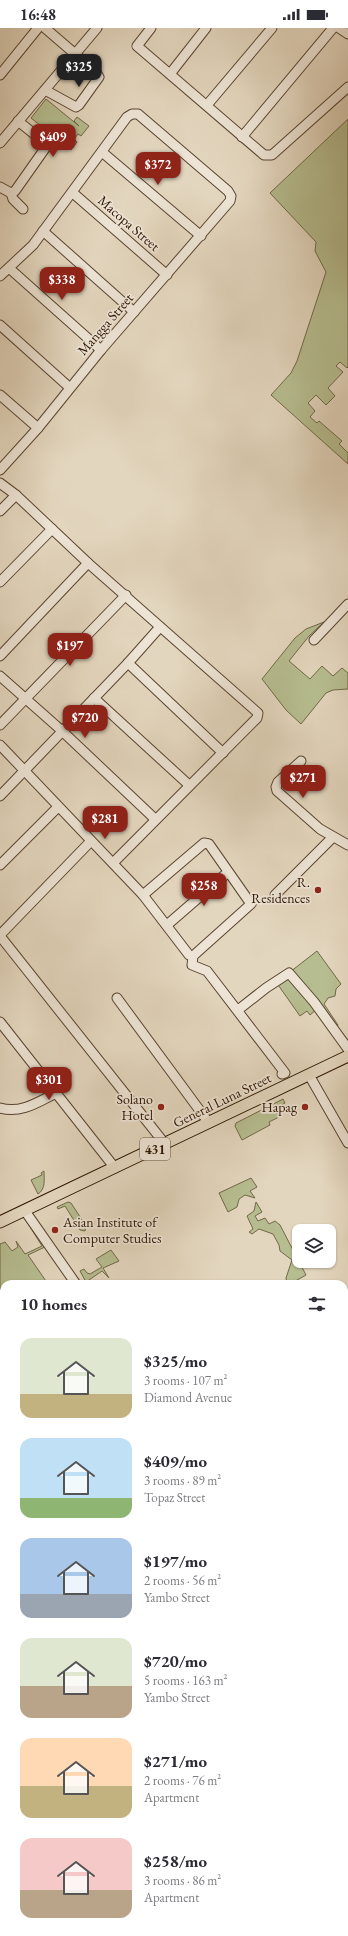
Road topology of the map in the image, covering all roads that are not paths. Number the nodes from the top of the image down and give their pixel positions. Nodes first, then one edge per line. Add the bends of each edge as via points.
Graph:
1 (38, 28) edge
2 (45, 28) edge
3 (97, 28) edge
4 (151, 28) edge
5 (206, 28) edge
6 (272, 28) edge
7 (333, 28) edge
8 (339, 28) edge
9 (348, 34) edge
10 (76, 54) junction
11 (170, 74) junction
12 (0, 75) edge
13 (348, 87) edge
14 (45, 90) junction
15 (207, 105) junction
16 (18, 121) junction
17 (242, 137) junction
18 (0, 143) edge
19 (102, 152) junction
20 (0, 187) edge
21 (11, 193) junction
22 (73, 193) junction
23 (24, 209) dead end
24 (43, 232) junction
25 (201, 236) junction
26 (10, 268) junction
27 (167, 275) junction
28 (0, 276) edge
29 (134, 312) junction
30 (0, 325) edge
31 (101, 350) junction
32 (69, 387) junction
33 (0, 395) edge
34 (38, 428) junction
35 (0, 470) edge
36 (0, 483) edge
37 (16, 496) junction
38 (0, 511) edge
39 (52, 529) junction
40 (88, 563) junction
41 (0, 582) edge
42 (126, 595) junction
43 (348, 604) edge
44 (160, 627) junction
45 (314, 640) dead end
46 (0, 656) edge
47 (128, 663) junction
48 (0, 676) edge
49 (94, 698) junction
50 (24, 699) junction
51 (0, 725) edge
52 (61, 730) junction
53 (0, 745) edge
54 (223, 752) junction
55 (301, 761) dead end
56 (25, 769) junction
57 (189, 785) junction
58 (0, 796) edge
59 (58, 807) junction
60 (154, 819) junction
61 (333, 837) junction
62 (91, 841) junction
63 (348, 845) edge
64 (113, 863) junction
65 (0, 865) edge
66 (227, 873) junction
67 (143, 895) junction
68 (275, 895) dead end
69 (168, 925) junction
70 (0, 936) edge
71 (193, 956) junction
72 (117, 998) dead end
73 (238, 1010) junction
74 (0, 1022) edge
75 (348, 1049) edge
76 (348, 1056) edge
77 (282, 1074) dead end
78 (309, 1075) junction
79 (56, 1093) junction
80 (0, 1108) edge
81 (209, 1123) junction
82 (348, 1143) edge
83 (165, 1144) junction
84 (115, 1168) junction
85 (25, 1211) junction
86 (0, 1222) edge
87 (73, 1280) edge

1 - 12 street
2 - 10 street
3 - 10 street
4 - 11 street via 136,46
5 - 11 street
6 - 15 street
7 - 17 street
8 - 9 street
10 - 14 street
10 - 14 street via 97,72 99,77 79,105 72,106
11 - 15 street
13 - 17 street via 272,155 264,155
14 - 16 street
15 - 17 street
16 - 18 street
16 - 21 street via 42,140 46,147
19 - 22 street
19 - 25 street
19 - 25 street, Mangga Street via 127,117 138,114 231,196 230,201
20 - 21 street
21 - 23 street via 13,200
22 - 24 street
22 - 27 street, Macopa Street
24 - 26 street
24 - 29 street
25 - 27 street, Mangga Street
26 - 28 street
26 - 31 street
27 - 29 street, Mangga Street
29 - 31 street, Mangga Street
30 - 32 street
31 - 32 street, Mangga Street
32 - 34 street, Mangga Street
33 - 34 street
34 - 35 street, Mangga Street
36 - 37 street
37 - 38 street
37 - 39 street
39 - 40 street
39 - 41 street
40 - 42 street
40 - 46 street
42 - 44 street
42 - 50 street
43 - 45 street
44 - 47 street
44 - 54 street via 258,714
47 - 49 street
47 - 54 street
48 - 50 street
49 - 52 street
49 - 57 street
50 - 51 street
50 - 52 street
52 - 56 street
52 - 60 street
53 - 56 street
54 - 57 street
55 - 61 street via 278,782 277,791 320,829
56 - 58 street
56 - 59 street
57 - 60 street
59 - 62 street
59 - 65 street
60 - 64 street
61 - 63 street
61 - 68 street
62 - 64 street
62 - 70 street
64 - 67 street
66 - 67 street via 208,844 204,843
66 - 69 street
66 - 71 street via 251,904
67 - 69 street
69 - 71 street
70 - 83 street
71 - 73 street via 192,965 207,971
72 - 81 street
73 - 75 street via 290,973
73 - 77 street via 285,1073
74 - 79 street
76 - 78 main road, General Luna Street / 431
78 - 81 main road, General Luna Street / 431
78 - 82 street
79 - 80 street via 22,1109
79 - 84 street
81 - 83 main road, General Luna Street / 431
83 - 84 main road, General Luna Street / 431
84 - 85 main road, General Luna Street / 431
85 - 86 main road, General Luna Street / 431
85 - 87 street

